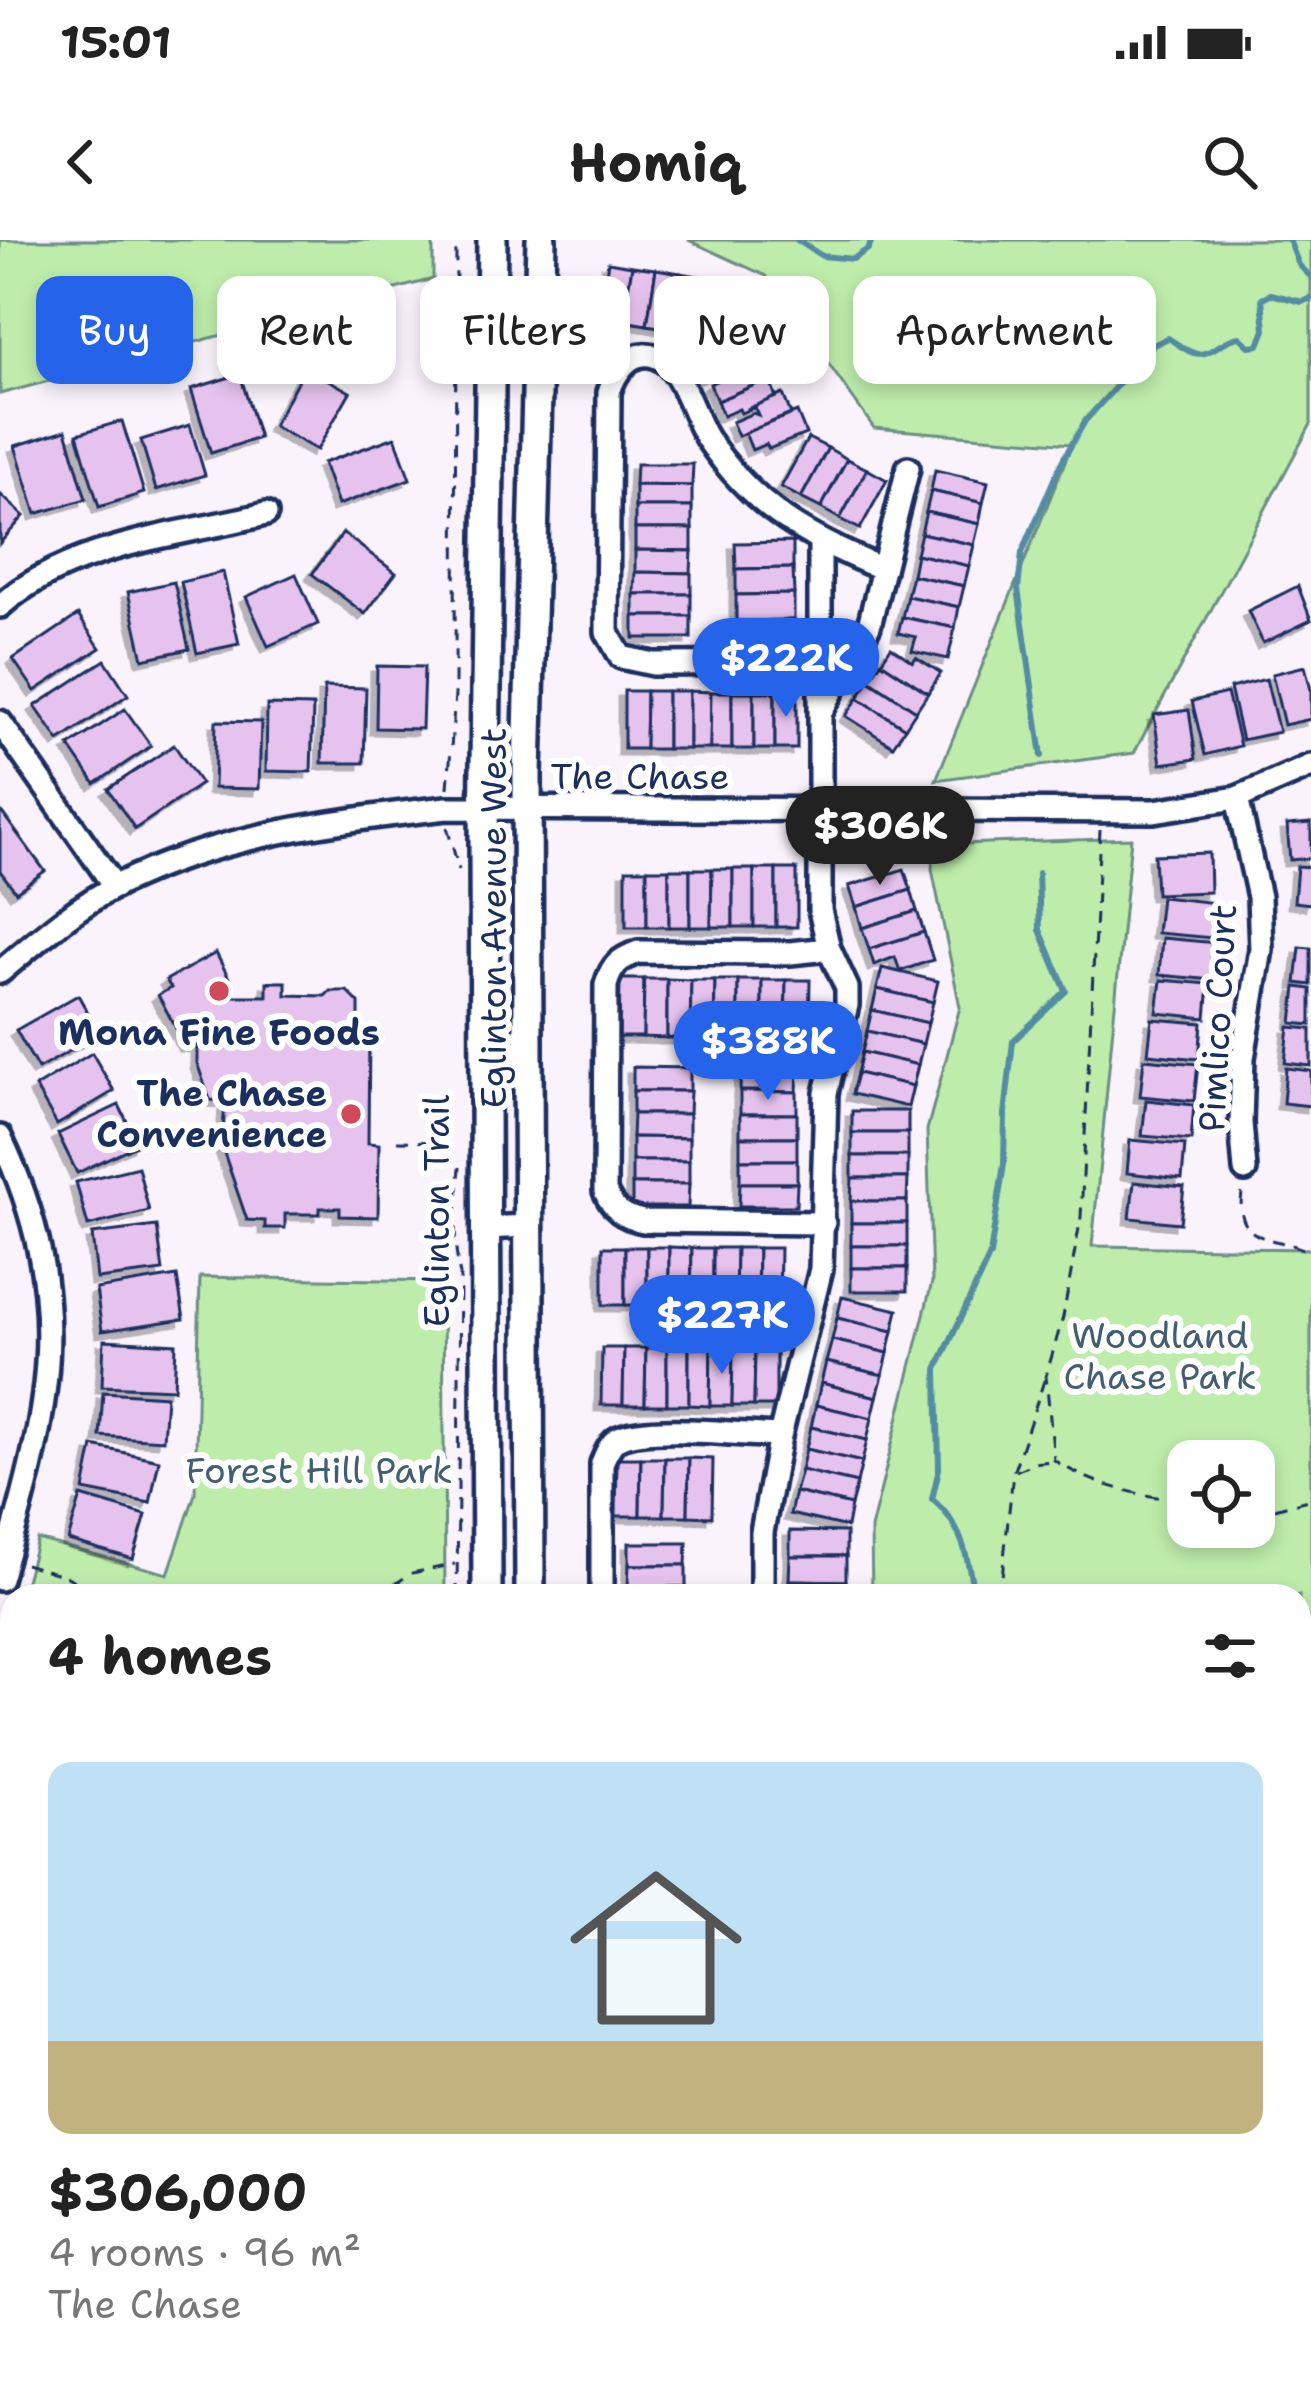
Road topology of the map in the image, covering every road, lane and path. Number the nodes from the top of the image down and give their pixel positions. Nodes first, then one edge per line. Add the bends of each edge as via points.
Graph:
1 (456, 240) edge
2 (492, 240) edge
3 (541, 240) edge
4 (908, 468) dead end
5 (266, 514) dead end
6 (820, 544) junction
7 (883, 568) junction
8 (0, 606) edge
9 (821, 663) junction
10 (821, 712) junction
11 (0, 722) edge
12 (1311, 766) edge
13 (447, 790) dead end
14 (1237, 798) junction
15 (484, 809) junction
16 (527, 809) junction
17 (821, 810) junction
18 (1100, 813) junction
19 (448, 828) dead end
20 (462, 881) dead end
21 (115, 887) junction
22 (829, 949) junction
23 (0, 972) edge
24 (0, 1137) edge
25 (397, 1141) dead end
26 (448, 1142) dead end
27 (460, 1151) dead end
28 (1245, 1170) joint
29 (824, 1223) junction
30 (529, 1226) junction
31 (485, 1228) junction
32 (1311, 1252) edge
33 (1046, 1376) junction
34 (780, 1436) junction
35 (1054, 1460) junction
36 (1012, 1473) junction
37 (1167, 1498) edge
38 (1311, 1499) edge
39 (1275, 1509) edge
40 (4, 1558) edge
41 (457, 1563) junction
42 (81, 1584) edge
43 (396, 1584) edge
44 (457, 1584) edge
45 (487, 1584) edge
46 (530, 1584) edge
47 (602, 1584) edge
48 (761, 1584) edge
49 (1001, 1584) edge

1 - 13 path
2 - 15 main road, Eglinton Avenue West
3 - 16 main road, Eglinton Avenue West
4 - 7 street
5 - 8 street via 74,560
6 - 7 street
6 - 9 street
6 - 9 street via 751,492 709,441 668,365 639,356 614,375 607,632 621,658
7 - 10 street via 869,626
9 - 10 street
10 - 17 street
11 - 21 street
12 - 14 street, The Chase
14 - 18 street, The Chase
14 - 28 street, Pimlico Court via 1262,949 1243,1058
15 - 16 street, The Chase
15 - 21 street, The Chase via 381,815 292,832 204,851
15 - 31 main road, Eglinton Avenue West
16 - 17 street, The Chase
16 - 30 main road, Eglinton Avenue West
17 - 18 street, The Chase
17 - 22 street via 820,910
18 - 33 path via 1085,1182
19 - 20 path
21 - 23 street, The Chase
22 - 29 street via 847,1005 826,1094
22 - 29 street via 638,952 611,968 606,985 610,1205 643,1222
24 - 40 street via 41,1257 49,1331 42,1428
25 - 26 path
27 - 41 path, Eglinton Trail via 453,1208 460,1275
28 - 32 path via 1240,1207 1249,1231
29 - 34 street via 821,1268
30 - 31 street
30 - 46 main road, Eglinton Avenue West
31 - 45 main road, Eglinton Avenue West
33 - 35 path
33 - 36 path
34 - 47 street via 646,1432 616,1440 602,1463
34 - 48 street
35 - 36 path
35 - 37 path via 1079,1477
36 - 49 path
38 - 39 path
40 - 42 path
41 - 43 path
41 - 44 path, Eglinton Trail

